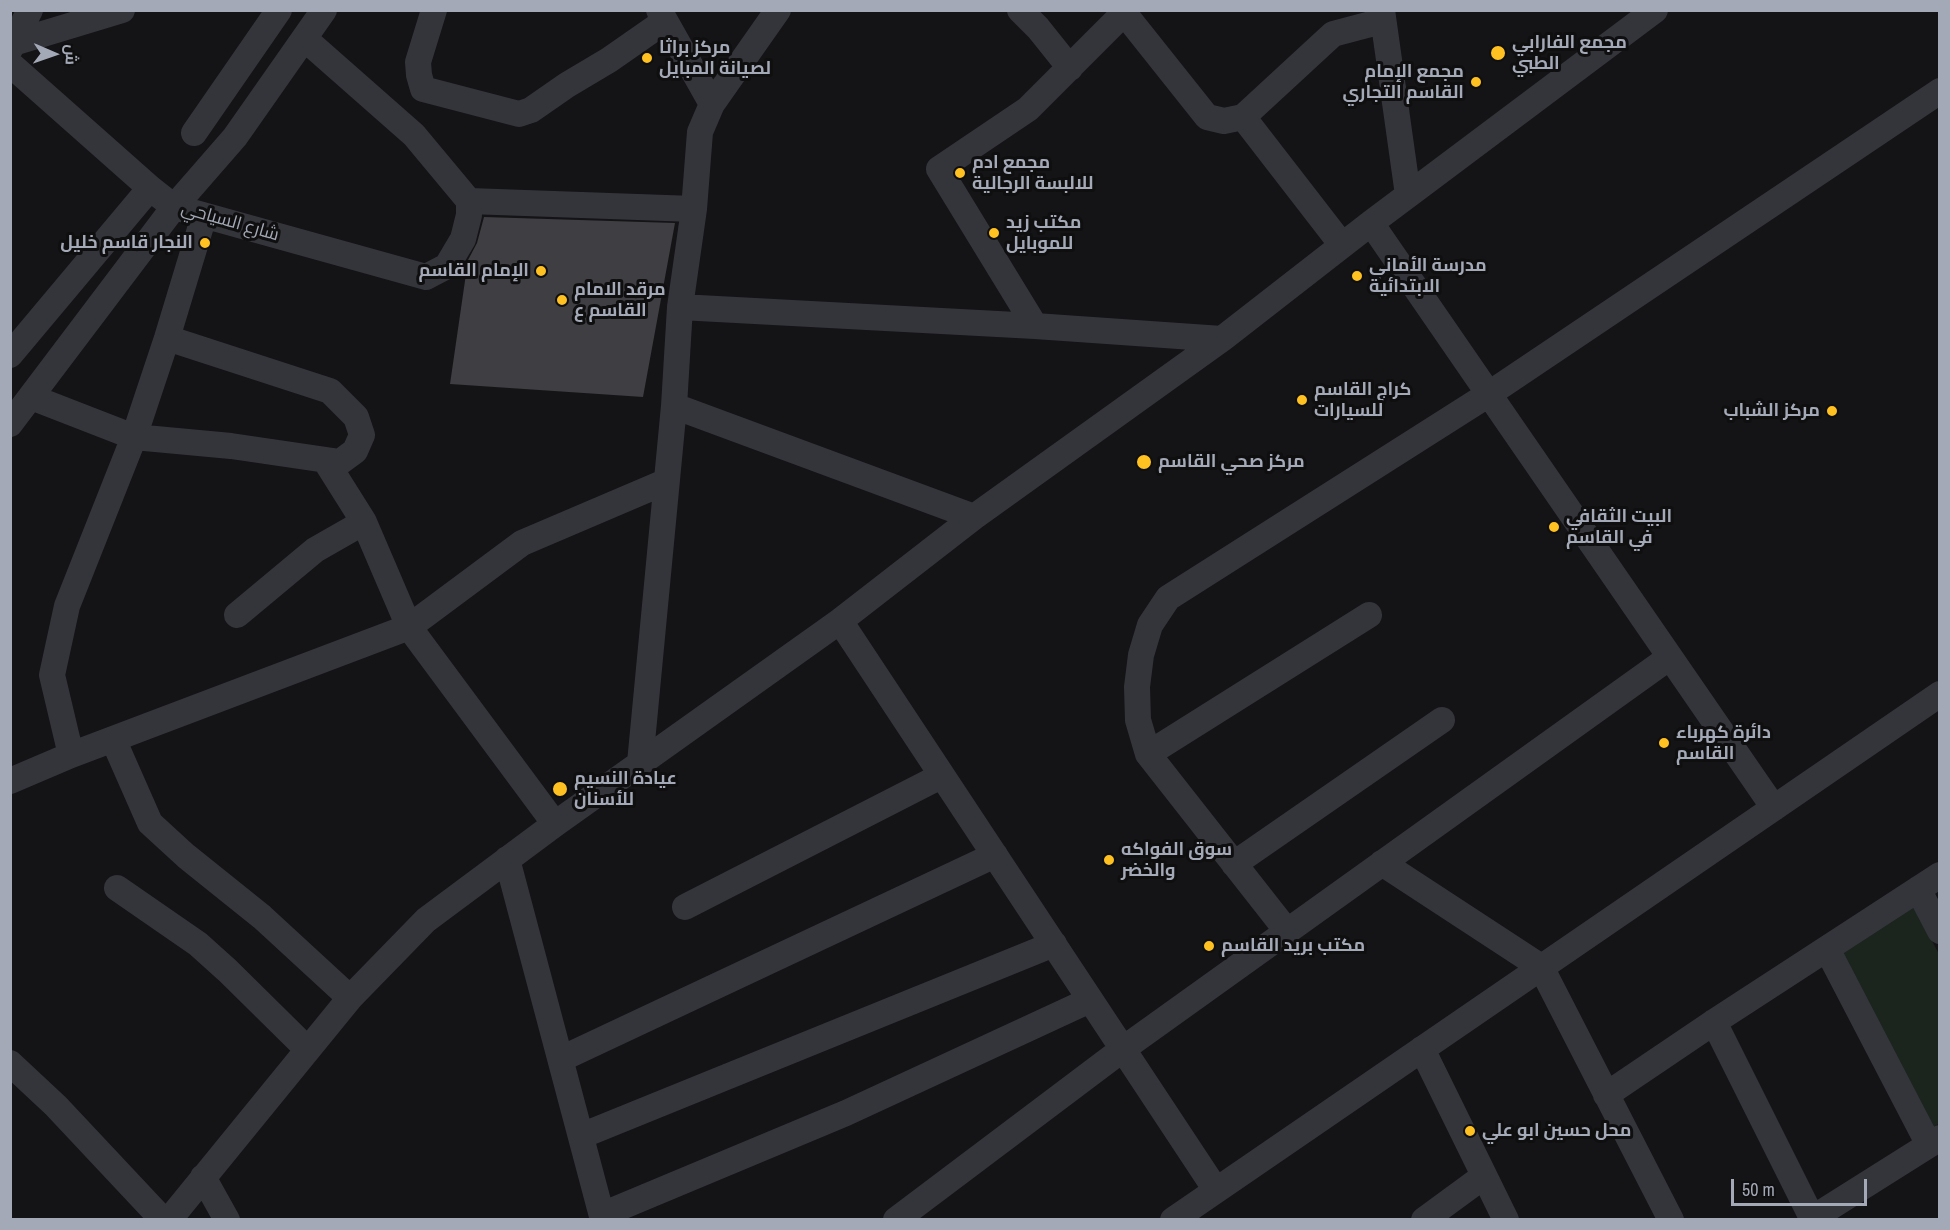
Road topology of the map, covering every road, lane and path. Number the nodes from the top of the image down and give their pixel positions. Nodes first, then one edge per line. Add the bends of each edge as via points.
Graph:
1 (30, 10) edge
2 (122, 10) edge
3 (279, 10) edge
4 (324, 10) edge
5 (434, 10) edge
6 (778, 10) edge
7 (1020, 10) edge
8 (1655, 10) edge
9 (1126, 12) edge
10 (662, 16) edge
11 (1382, 16) edge
12 (305, 39) junction
13 (11, 52) edge
14 (1070, 68) junction
15 (1940, 91) edge
16 (712, 104) junction
17 (1244, 117) junction
18 (194, 133) dead end
19 (150, 188) junction
20 (1408, 195) junction
21 (469, 201) junction
22 (174, 207) junction
23 (694, 209) junction
24 (204, 216) junction
25 (1371, 223) junction
26 (1342, 245) junction
27 (680, 307) junction
28 (1035, 326) junction
29 (167, 338) junction
30 (1222, 339) junction
31 (10, 355) edge
32 (1489, 394) junction
33 (32, 397) junction
34 (674, 406) junction
35 (10, 424) edge
36 (134, 437) junction
37 (325, 460) junction
38 (665, 482) junction
39 (974, 517) junction
40 (364, 522) junction
41 (237, 615) dead end
42 (1369, 615) dead end
43 (840, 621) junction
44 (409, 627) junction
45 (1670, 657) junction
46 (1940, 694) edge
47 (1442, 720) dead end
48 (113, 739) junction
49 (1148, 753) junction
50 (71, 755) junction
51 (640, 763) junction
52 (941, 776) junction
53 (10, 781) edge
54 (1774, 808) junction
55 (555, 824) junction
56 (995, 855) junction
57 (507, 859) junction
58 (1382, 863) junction
59 (1234, 864) junction
60 (1940, 875) edge
61 (117, 888) dead end
62 (1918, 889) junction
63 (685, 907) dead end
64 (1940, 931) edge
65 (1287, 932) junction
66 (1054, 944) junction
67 (1827, 949) junction
68 (1541, 967) junction
69 (350, 998) junction
70 (1090, 1000) junction
71 (1714, 1022) junction
72 (308, 1049) junction
73 (1123, 1049) junction
74 (1422, 1049) junction
75 (561, 1059) junction
76 (10, 1063) edge
77 (1606, 1095) junction
78 (581, 1136) junction
79 (1934, 1141) edge
80 (1484, 1176) junction
81 (204, 1177) junction
82 (1216, 1190) junction
83 (602, 1217) edge
84 (1813, 1219) edge
85 (163, 1220) edge
86 (169, 1220) edge
87 (227, 1220) edge
88 (896, 1220) edge
89 (1173, 1220) edge
90 (1424, 1220) edge
91 (1506, 1220) edge
92 (1671, 1220) edge

1 - 13 street
2 - 13 street
3 - 18 street
4 - 12 street
5 - 10 street via 418,62 423,89 519,114 609,60
6 - 16 street
7 - 14 street
8 - 20 street
9 - 14 street
9 - 17 street via 1207,117 1224,122
10 - 16 street
11 - 17 street via 1333,34
11 - 20 street
12 - 21 street via 414,135
12 - 22 street via 235,137
13 - 19 street, شارع السياحي
14 - 28 street via 1028,109 939,170
15 - 32 street
16 - 23 street via 700,132
17 - 26 street
19 - 22 street, شارع السياحي
19 - 31 street
20 - 25 street
21 - 23 street
21 - 24 street, شارع السياحي via 470,215 463,239 447,266 426,277
22 - 24 street, شارع السياحي
22 - 33 street
23 - 27 street
24 - 29 street
25 - 26 street
25 - 32 street
26 - 30 street
27 - 28 street
27 - 34 street
28 - 30 street
29 - 36 street
29 - 37 street via 330,391 356,417 362,435 355,451 340,462
30 - 39 street
32 - 45 street
32 - 49 street via 1168,598 1150,625 1141,655 1138,720
33 - 35 street
33 - 36 street
34 - 38 street
34 - 39 street
36 - 37 street
36 - 50 street via 67,606 52,675
37 - 40 street
38 - 44 street via 522,543
38 - 51 street
39 - 43 street
40 - 41 street via 315,550
40 - 44 street
42 - 49 street
43 - 51 street
43 - 52 street
44 - 48 street
44 - 55 street
45 - 54 street
45 - 58 street
46 - 54 street
47 - 59 street
48 - 50 street
48 - 69 street via 150,823 262,917
49 - 59 street
50 - 53 street
51 - 55 street
52 - 56 street
52 - 63 street
54 - 68 street
55 - 57 street
56 - 66 street
56 - 75 street
57 - 69 street via 426,920
57 - 75 street
58 - 65 street
58 - 68 street
59 - 65 street
60 - 62 street
61 - 72 street via 198,944
62 - 64 street
62 - 67 street
65 - 73 street
66 - 70 street
66 - 78 street
67 - 71 street
67 - 79 street
68 - 74 street
68 - 77 street
69 - 72 street
70 - 73 street
70 - 83 street via 846,1113
71 - 77 street
71 - 84 street
72 - 81 street
73 - 82 street
73 - 88 street
74 - 80 street
74 - 82 street
75 - 78 street
76 - 85 street
77 - 92 street
78 - 83 street
79 - 84 street
80 - 90 street
80 - 91 street
81 - 86 street
81 - 87 street
82 - 89 street

